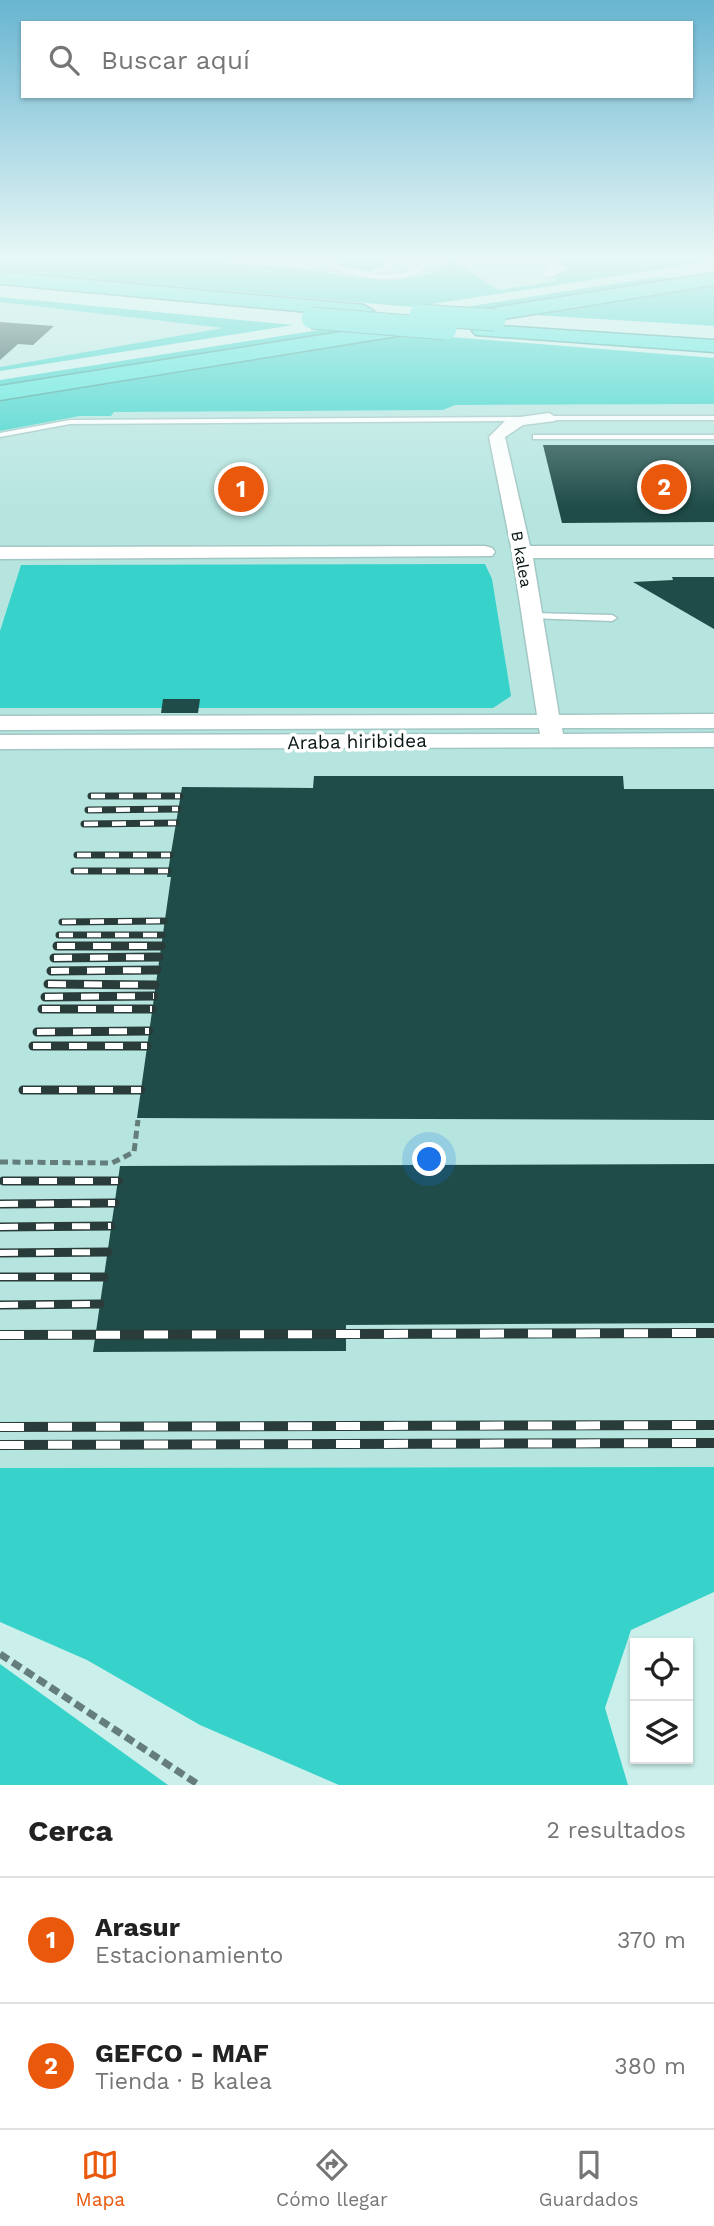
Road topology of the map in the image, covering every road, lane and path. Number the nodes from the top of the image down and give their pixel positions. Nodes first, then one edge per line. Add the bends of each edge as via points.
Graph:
1 (234, 340) edge
2 (330, 340) edge
3 (616, 340) edge
4 (618, 340) edge
5 (714, 346) edge
6 (714, 352) edge
7 (0, 377) edge
8 (0, 393) edge
9 (548, 418) joint
10 (714, 418) edge
11 (522, 419) junction
12 (0, 435) edge
13 (714, 436) edge
14 (536, 437) dead end
15 (485, 552) dead end
16 (522, 552) junction
17 (714, 552) edge
18 (0, 553) edge
19 (532, 616) junction
20 (612, 618) dead end
21 (714, 721) edge
22 (0, 723) edge
23 (550, 731) junction
24 (714, 740) edge
25 (0, 742) edge
26 (138, 1120) dead end
27 (0, 1162) edge
28 (0, 1654) edge
29 (199, 1785) edge

1 - 7 highway
2 - 8 highway
3 - 6 highway
4 - 5 highway
9 - 10 lane
9 - 11 street
11 - 12 lane via 70,422
11 - 16 street, B kalea via 501,429 497,436
13 - 14 lane
15 - 18 street
16 - 17 street
16 - 19 street, B kalea
19 - 20 lane
19 - 23 street, B kalea
21 - 23 street, Araba hiribidea
22 - 23 street, Araba hiribidea
23 - 24 street, Araba hiribidea
23 - 25 street, Araba hiribidea
26 - 27 path via 134,1152 112,1163
28 - 29 path

